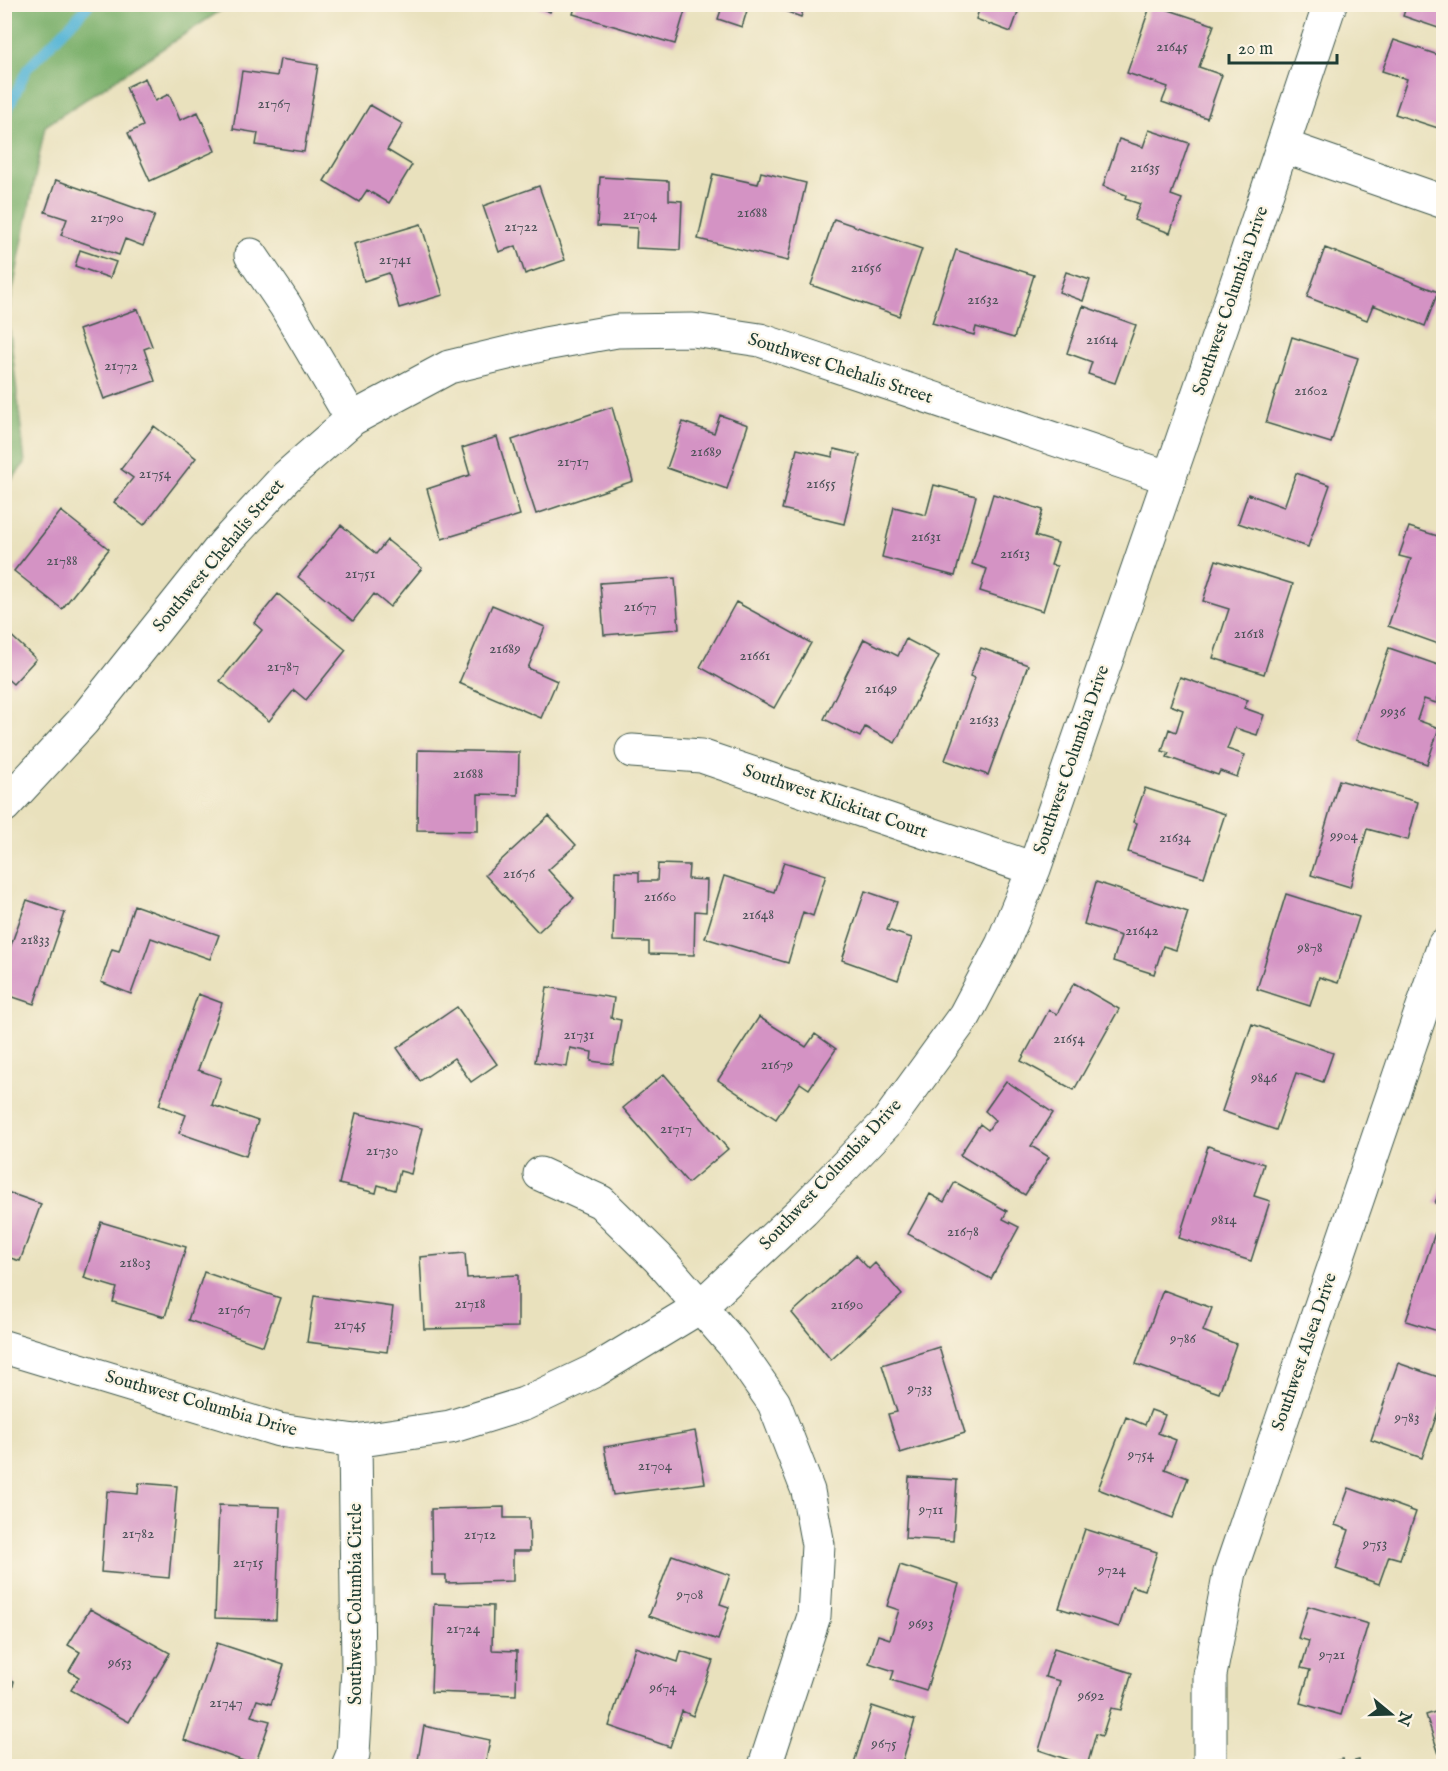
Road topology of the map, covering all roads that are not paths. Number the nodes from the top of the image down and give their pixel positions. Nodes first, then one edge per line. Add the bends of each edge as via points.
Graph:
1 (1330, 4) edge
2 (1283, 146) junction
3 (1443, 202) edge
4 (251, 255) dead end
5 (352, 418) junction
6 (1170, 478) junction
7 (632, 752) dead end
8 (4, 806) edge
9 (1034, 869) junction
10 (1443, 945) edge
11 (540, 1174) dead end
12 (700, 1307) junction
13 (5, 1350) edge
14 (355, 1441) junction
15 (348, 1767) edge
16 (765, 1767) edge
17 (1210, 1767) edge

1 - 2 street, Southwest Columbia Drive
2 - 3 street
2 - 6 street, Southwest Columbia Drive
4 - 5 street
5 - 6 street, Southwest Chehalis Street via 449,367 616,331 693,330 760,340
5 - 8 street, Southwest Chehalis Street via 286,477 224,544 83,722
6 - 9 street, Southwest Columbia Drive
7 - 9 street, Southwest Klickitat Court via 700,756
9 - 12 street, Southwest Columbia Drive via 1002,945 965,1016 888,1121
10 - 17 street, Southwest Alsea Drive via 1230,1572 1210,1675
11 - 12 street via 601,1202 658,1258
12 - 14 street, Southwest Columbia Drive via 596,1371 524,1404 450,1427
12 - 16 street via 733,1344 774,1403 808,1491 818,1545 814,1616
13 - 14 street, Southwest Columbia Drive via 279,1430
14 - 15 street, Southwest Columbia Circle via 358,1669 353,1754

